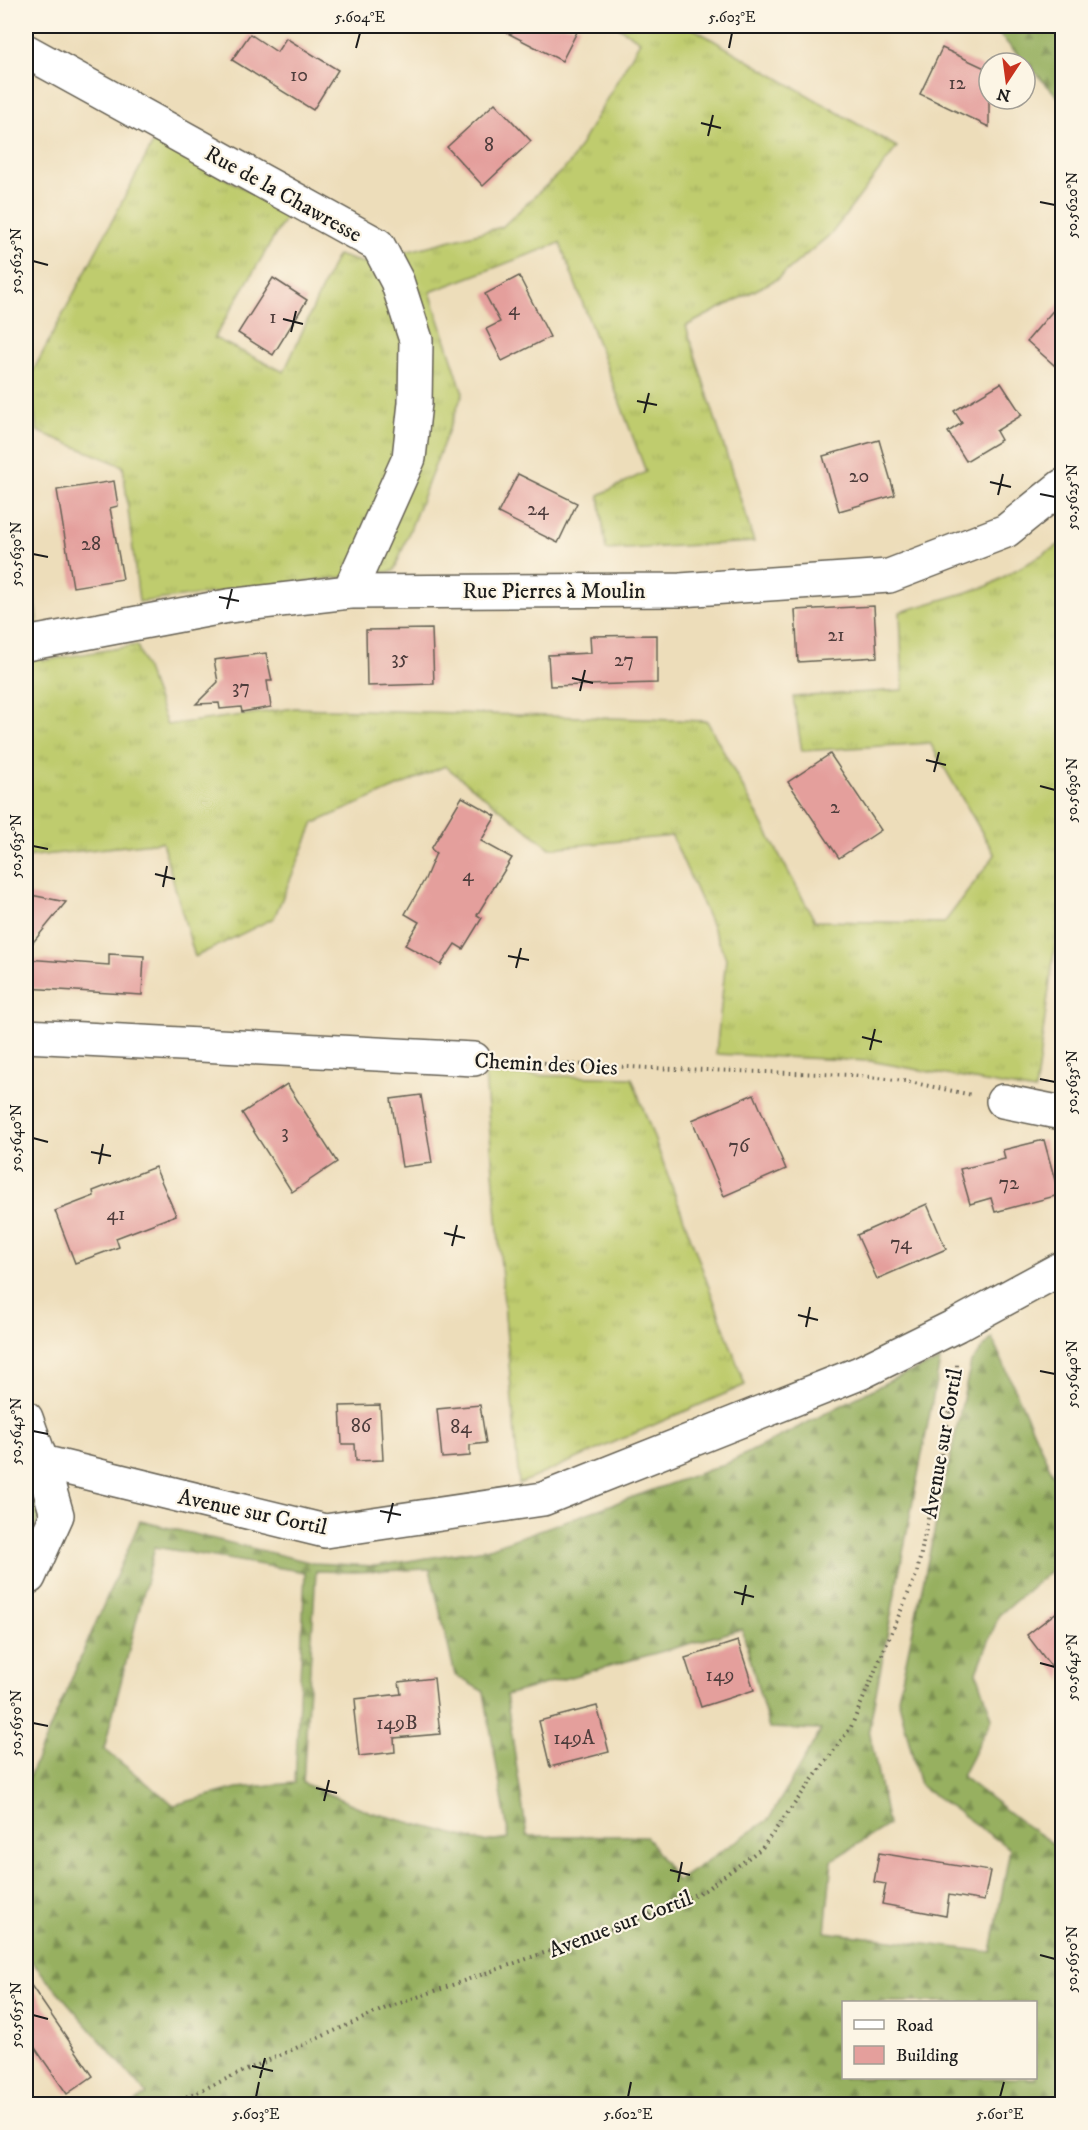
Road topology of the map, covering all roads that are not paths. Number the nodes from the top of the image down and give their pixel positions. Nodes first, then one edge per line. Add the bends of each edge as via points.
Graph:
1 (26, 51) edge
2 (1062, 486) edge
3 (349, 592) junction
4 (26, 644) edge
5 (26, 1036) edge
6 (474, 1059) road end
7 (1003, 1101) road end
8 (1062, 1113) edge
9 (1062, 1269) edge
10 (26, 1418) edge
11 (34, 1460) edge
12 (26, 1578) edge

1 - 3 street, Rue de la Chawresse via 378,245 398,281 416,340 415,403 409,458
2 - 3 street, Rue Pierres à Moulin via 1005,531 889,576 680,590
3 - 4 street, Rue Pierres à Moulin via 228,606
5 - 6 street, Chemin des Oies
7 - 8 street
9 - 11 street, Avenue sur Cortil via 860,1372 543,1499 325,1531
10 - 11 street
11 - 12 street via 57,1515

